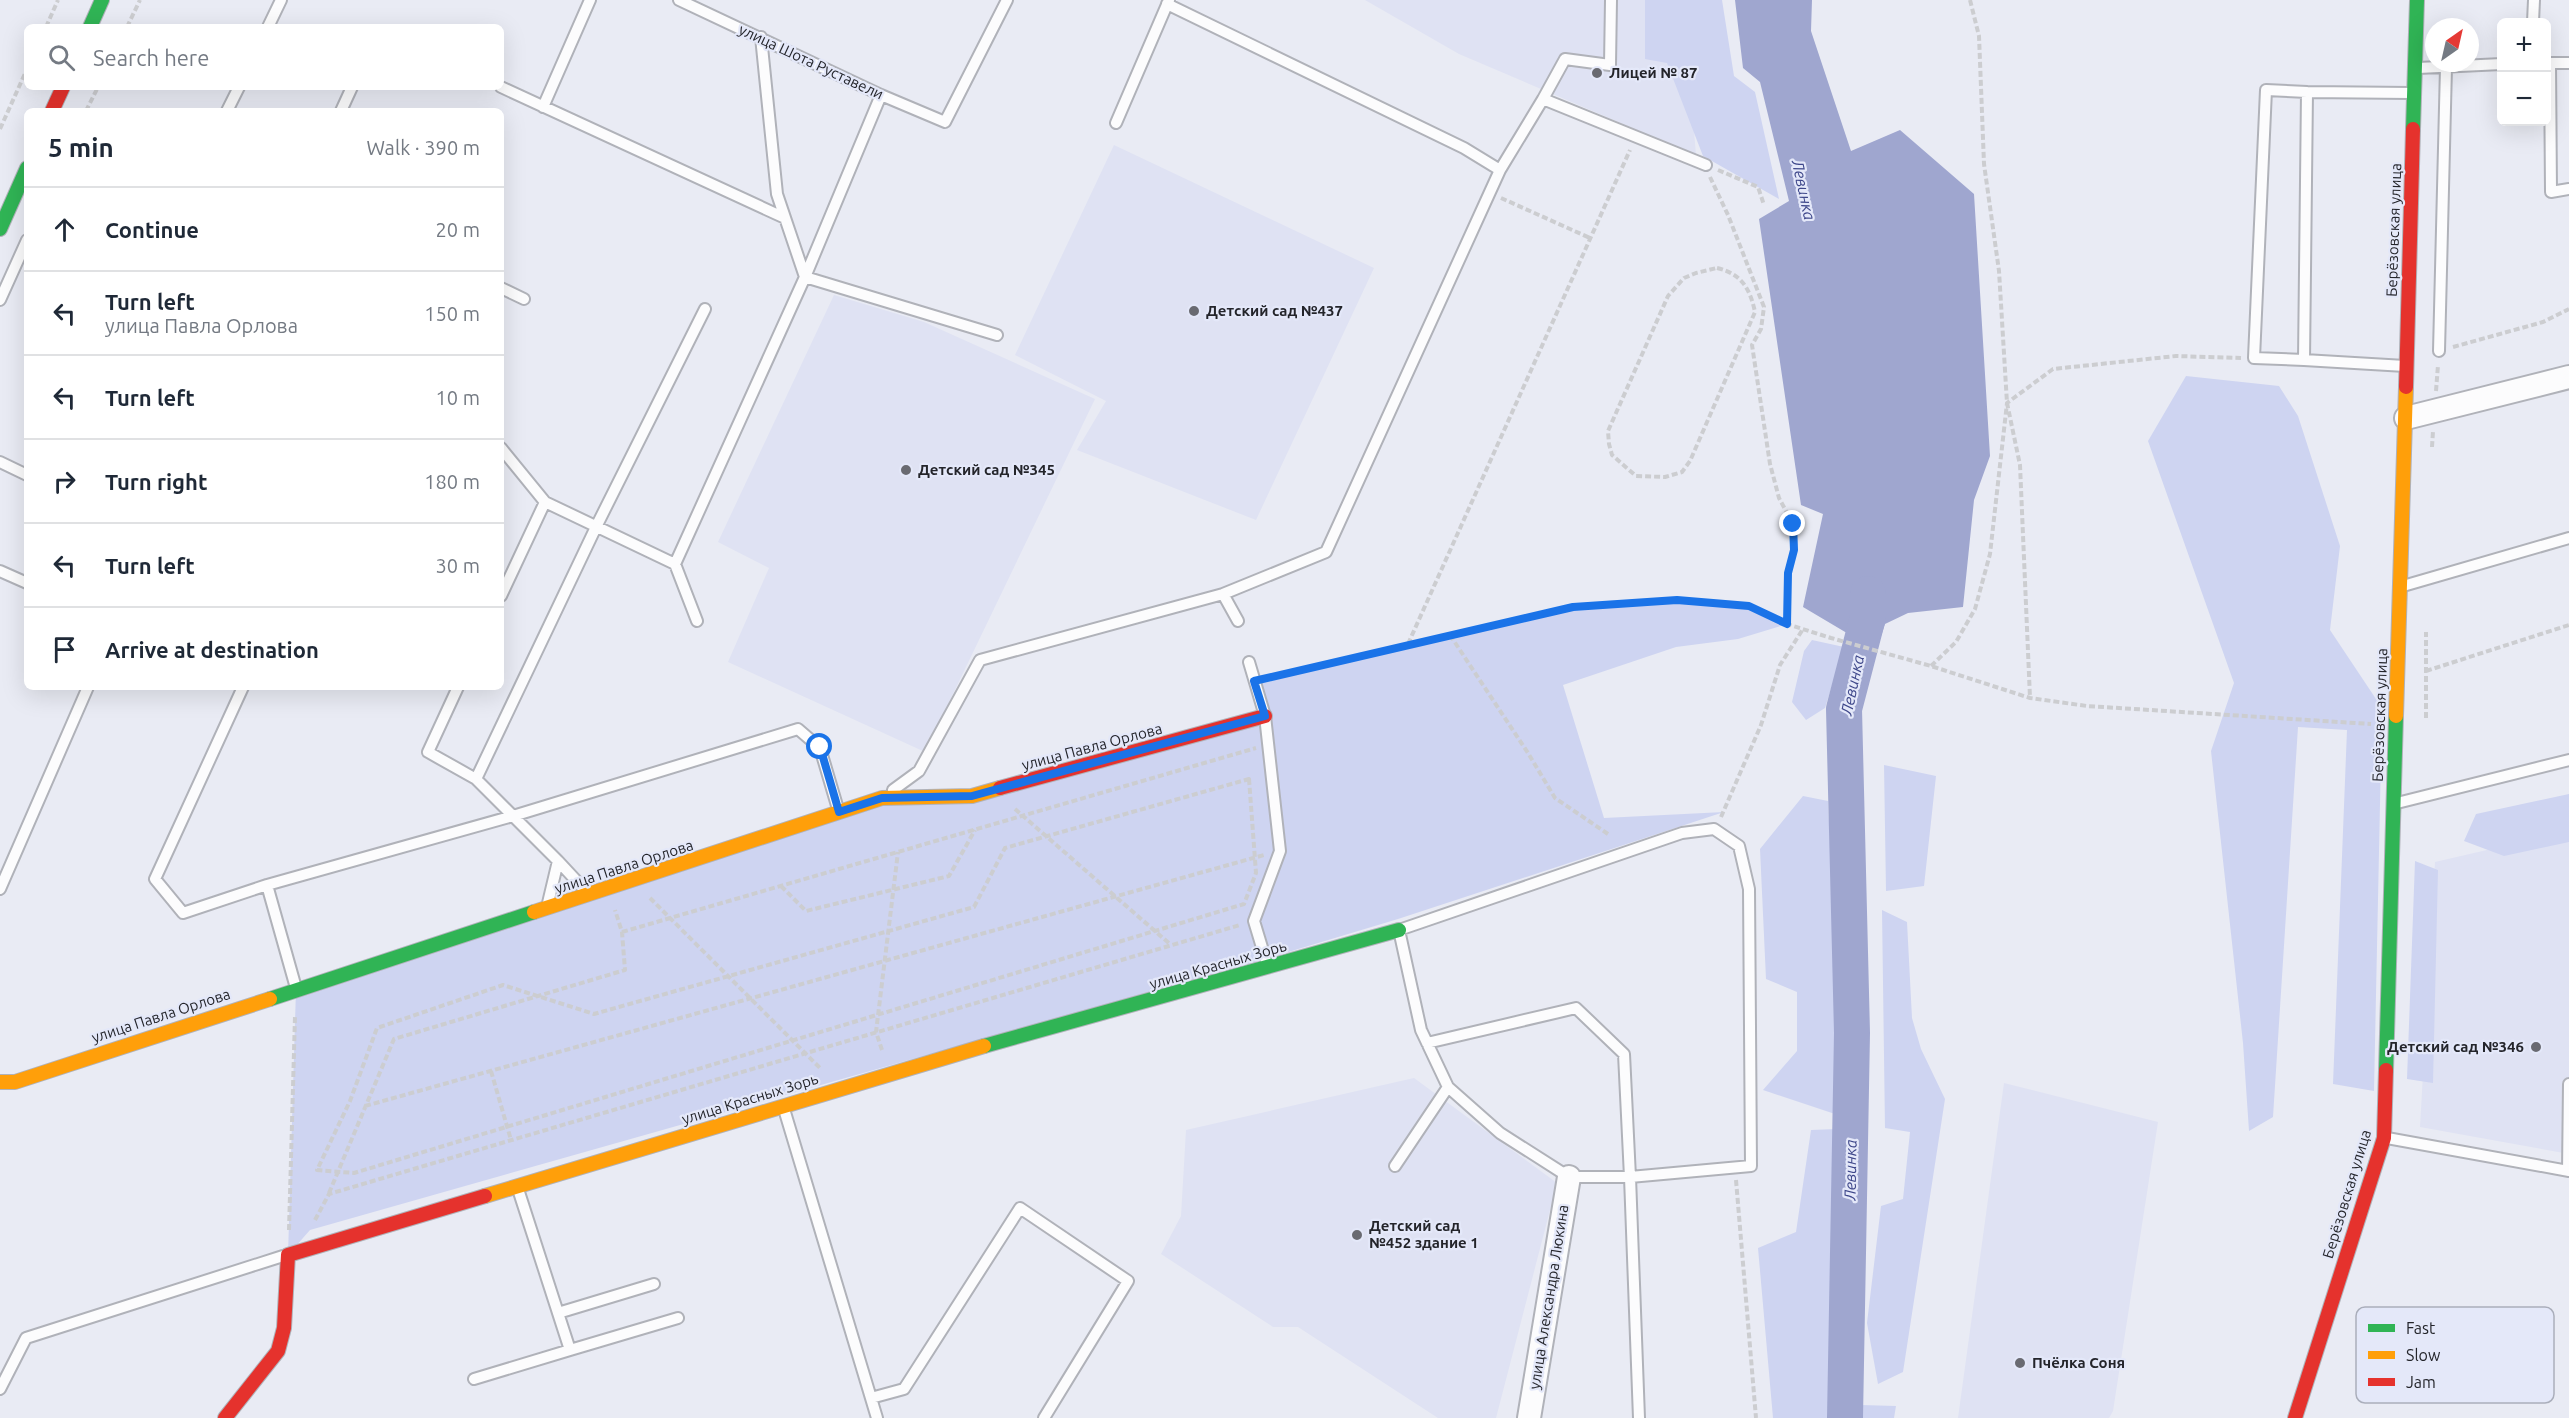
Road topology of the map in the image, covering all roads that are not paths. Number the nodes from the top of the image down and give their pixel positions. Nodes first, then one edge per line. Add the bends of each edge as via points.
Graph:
1 (102, 0) edge
2 (281, 0) edge
3 (590, 0) edge
4 (679, 0) edge
5 (709, 0) edge
6 (1007, 0) edge
7 (1611, 0) edge
8 (2417, 0) edge
9 (2534, 0) edge
10 (1168, 2) edge
11 (703, 12) junction
12 (2534, 18) edge
13 (91, 24) edge
14 (269, 24) edge
15 (761, 37) junction
16 (2551, 63) edge
17 (2569, 63) edge
18 (2497, 64) edge
19 (2479, 65) edge
20 (2415, 68) junction
21 (2425, 68) edge
22 (2446, 72) edge
23 (2548, 72) edge
24 (504, 88) edge
25 (62, 90) edge
26 (238, 90) edge
27 (351, 90) edge
28 (2307, 92) junction
29 (2414, 93) junction
30 (881, 95) junction
31 (1543, 99) junction
32 (543, 106) junction
33 (53, 108) edge
34 (228, 108) edge
35 (342, 108) edge
36 (1116, 123) dead end
37 (1706, 165) road end
38 (1500, 170) junction
39 (24, 175) edge
40 (2569, 189) edge
41 (785, 218) junction
42 (0, 229) edge
43 (24, 247) edge
44 (805, 276) junction
45 (504, 289) edge
46 (524, 299) dead end
47 (0, 300) edge
48 (705, 309) dead end
49 (997, 335) dead end
50 (2439, 351) road end
51 (2304, 360) junction
52 (2406, 366) junction
53 (2569, 377) edge
54 (2406, 418) junction
55 (504, 452) edge
56 (0, 462) edge
57 (24, 474) edge
58 (545, 502) junction
59 (597, 525) junction
60 (2569, 538) edge
61 (675, 564) junction
62 (0, 571) edge
63 (24, 582) edge
64 (2400, 587) junction
65 (504, 590) edge
66 (1223, 594) junction
67 (697, 621) dead end
68 (1238, 621) dead end
69 (1249, 662) dead end
70 (87, 690) edge
71 (242, 690) edge
72 (457, 690) edge
73 (1265, 716) junction
74 (2569, 760) edge
75 (476, 779) junction
76 (882, 798) junction
77 (2394, 804) junction
78 (839, 812) junction
79 (513, 816) junction
80 (558, 861) junction
81 (267, 885) junction
82 (0, 890) edge
83 (590, 895) junction
84 (547, 909) junction
85 (1400, 930) junction
86 (1269, 969) junction
87 (296, 988) junction
88 (1427, 1043) junction
89 (0, 1082) edge
90 (2569, 1084) edge
91 (1448, 1087) junction
92 (783, 1106) junction
93 (2384, 1138) junction
94 (1395, 1166) dead end
95 (2569, 1171) edge
96 (1569, 1177) junction
97 (1630, 1177) junction
98 (517, 1186) junction
99 (288, 1255) junction
100 (654, 1284) dead end
101 (558, 1313) junction
102 (678, 1318) dead end
103 (570, 1350) junction
104 (474, 1379) dead end
105 (0, 1389) edge
106 (871, 1398) junction
107 (875, 1417) edge
108 (225, 1418) edge
109 (1044, 1418) edge
110 (1529, 1418) edge
111 (1639, 1418) edge
112 (2295, 1418) edge

1 - 13 street
2 - 14 lane
3 - 32 lane
4 - 11 lane, улица Шота Руставели
5 - 11 lane
6 - 30 lane, улица Шота Руставели via 945,122
7 - 31 lane via 1610,65 1565,59
8 - 20 street, Берёзовская улица
9 - 12 lane
10 - 36 lane
10 - 38 lane via 1464,148
11 - 15 lane, улица Шота Руставели
15 - 30 lane, улица Шота Руставели
15 - 41 lane via 777,194
16 - 17 lane
18 - 19 lane
20 - 21 lane
20 - 29 street, Берёзовская улица
22 - 50 lane
23 - 40 lane via 2550,192
24 - 32 lane
25 - 33 street
26 - 34 lane
27 - 35 lane
28 - 29 lane
28 - 51 lane
28 - 51 lane via 2266,90 2254,358
29 - 52 street, Берёзовская улица
30 - 44 lane
31 - 37 lane
31 - 38 lane
32 - 41 lane
38 - 66 lane via 1326,552
39 - 42 street
41 - 44 lane
43 - 47 lane
44 - 49 lane
44 - 61 lane
45 - 46 lane
48 - 59 lane
51 - 52 lane
52 - 54 street, Берёзовская улица
53 - 54 street
54 - 64 street, Берёзовская улица
55 - 58 lane
56 - 57 lane
58 - 59 lane
58 - 65 lane
59 - 61 lane
59 - 75 lane
60 - 64 lane
61 - 67 lane
62 - 63 lane
64 - 77 street, Берёзовская улица
66 - 68 lane
66 - 76 lane via 980,660 919,771
69 - 73 lane
70 - 82 lane
71 - 81 lane via 155,879 183,913
72 - 75 lane via 428,752
73 - 76 street, улица Павла Орлова via 972,796
73 - 86 lane via 1280,851 1254,921
74 - 77 lane
75 - 79 lane
76 - 78 street, улица Павла Орлова
77 - 93 street, Берёзовская улица
78 - 79 lane via 820,747 798,729
78 - 83 street, улица Павла Орлова
79 - 80 lane
79 - 81 lane
80 - 83 lane
80 - 84 lane
81 - 87 lane
83 - 84 street, улица Павла Орлова
84 - 87 street, улица Павла Орлова
85 - 86 street, улица Красных Зорь
85 - 88 lane
85 - 97 lane via 1682,833 1714,829 1739,846 1749,890 1751,1166
86 - 92 street, улица Красных Зорь
87 - 89 street, улица Павла Орлова via 15,1082
88 - 91 lane
88 - 97 lane via 1576,1008 1624,1054
90 - 95 lane
91 - 94 lane
91 - 96 lane via 1500,1133
92 - 98 street, улица Красных Зорь
92 - 106 lane
93 - 95 lane
93 - 112 street, Берёзовская улица
96 - 97 lane
96 - 110 street, улица Александра Люкина
97 - 111 lane
98 - 99 street, улица Красных Зорь
98 - 101 lane
99 - 105 lane via 26,1338
99 - 108 street via 284,1328 278,1351
100 - 101 lane
101 - 103 lane
102 - 103 lane
103 - 104 lane
106 - 107 lane
106 - 109 lane via 904,1389 1020,1208 1128,1281

